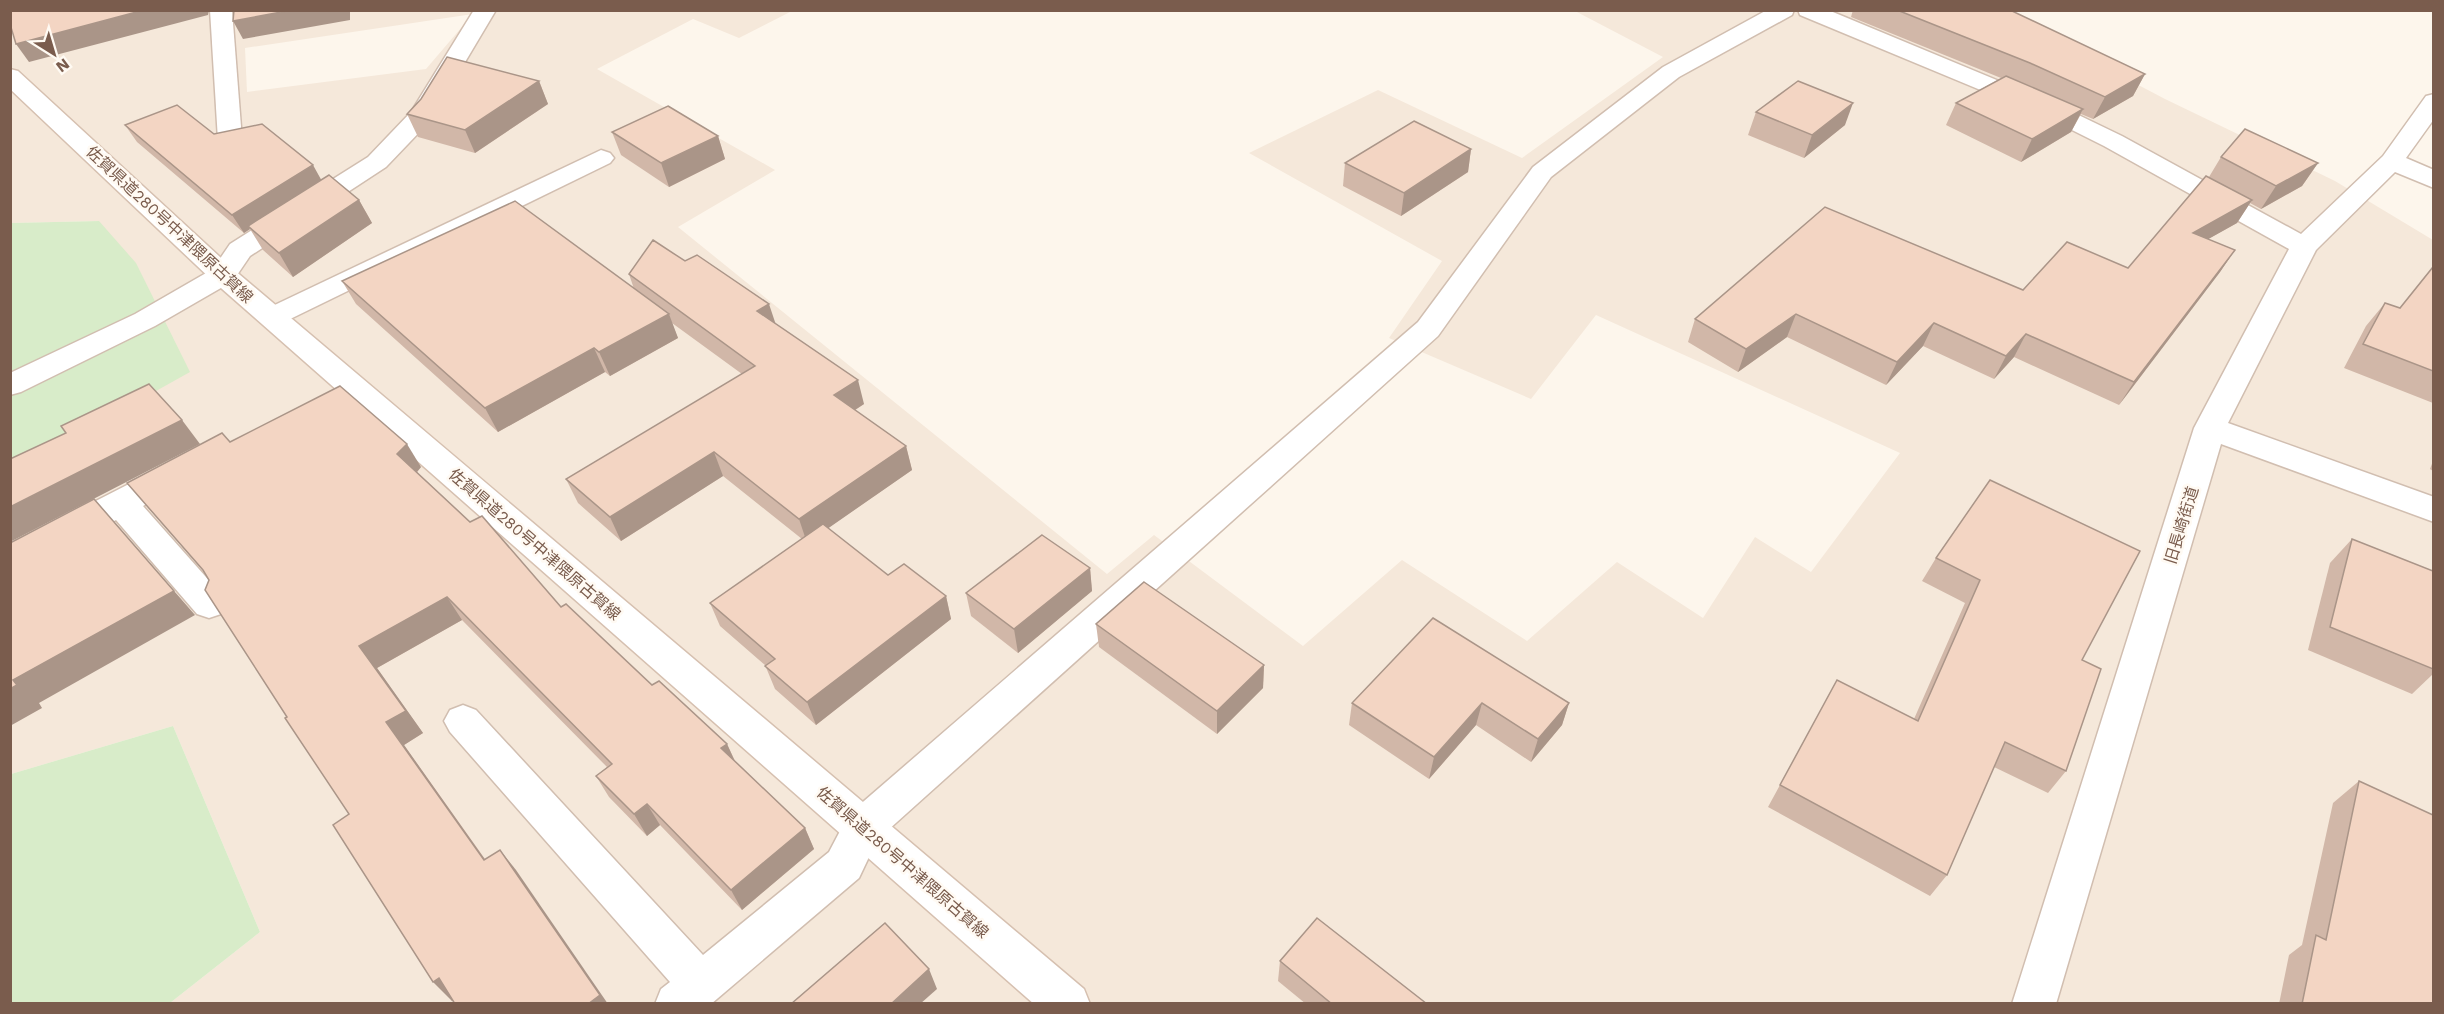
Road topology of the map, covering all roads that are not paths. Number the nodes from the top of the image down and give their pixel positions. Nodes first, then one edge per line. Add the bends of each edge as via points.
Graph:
1 (220, 10) edge
2 (485, 10) edge
3 (1784, 10) edge
4 (1808, 10) edge
5 (10, 76) edge
6 (2433, 101) edge
7 (230, 140) edge
8 (601, 158) dead end
9 (2392, 161) junction
10 (2433, 180) edge
11 (2304, 246) junction
12 (223, 275) junction
13 (272, 317) junction
14 (348, 383) junction
15 (10, 385) edge
16 (317, 399) edge
17 (2210, 428) junction
18 (203, 459) edge
19 (121, 503) junction
20 (2433, 510) edge
21 (10, 561) edge
22 (209, 604) edge
23 (463, 721) dead end
24 (863, 827) junction
25 (689, 994) edge
26 (1068, 1004) edge
27 (2034, 1004) edge

1 - 7 street
2 - 12 street via 421,116 377,162 240,250
3 - 24 street via 1671,72 1542,172 1428,329
4 - 11 street via 2056,113
5 - 12 street, 佐賀県道280号中津隈原古賀線
6 - 9 street, 旧長崎街道
8 - 13 street
9 - 10 street
9 - 11 street, 旧長崎街道
11 - 17 street, 旧長崎街道
12 - 13 street, 佐賀県道280号中津隈原古賀線
12 - 15 street via 145,320
13 - 14 street, 佐賀県道280号中津隈原古賀線
14 - 16 street
14 - 24 street, 佐賀県道280号中津隈原古賀線
17 - 20 street
17 - 27 street, 旧長崎街道
18 - 19 street
19 - 21 street
19 - 22 street
23 - 25 street
24 - 25 street via 844,865
24 - 26 street, 佐賀県道280号中津隈原古賀線

